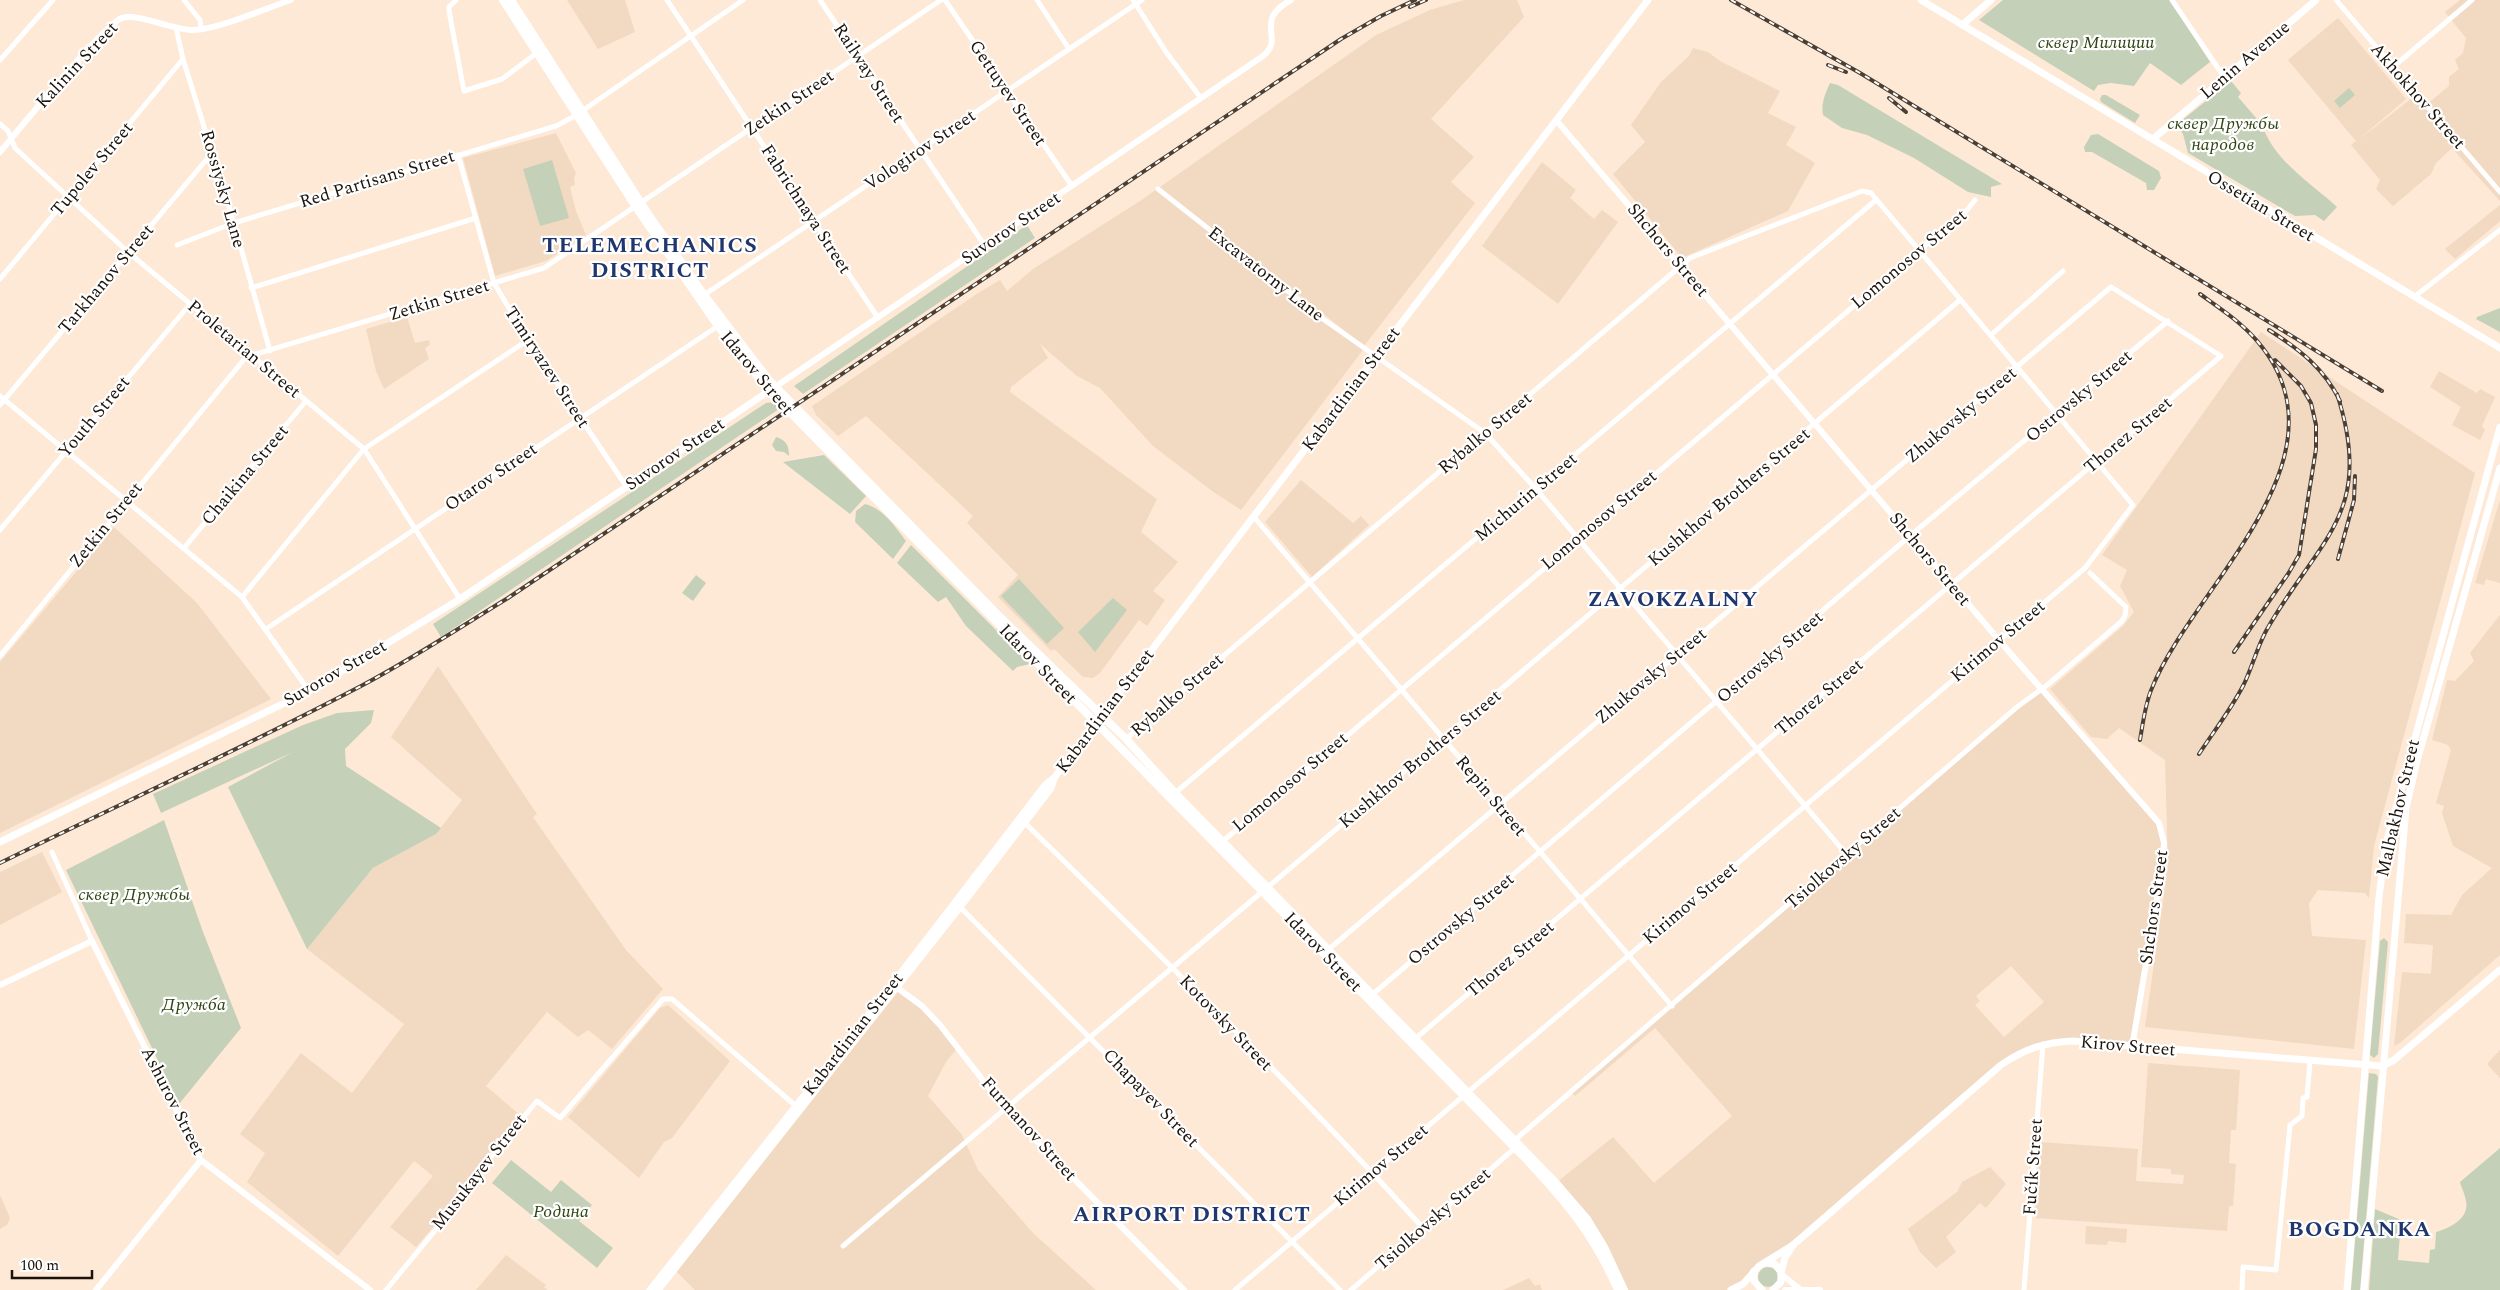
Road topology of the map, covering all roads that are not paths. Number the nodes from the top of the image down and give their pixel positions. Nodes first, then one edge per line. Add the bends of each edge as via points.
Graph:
1 (53, 0) edge
2 (184, 0) edge
3 (291, 0) edge
4 (456, 0) edge
5 (503, 0) edge
6 (511, 0) edge
7 (667, 0) edge
8 (742, 0) edge
9 (820, 0) edge
10 (943, 0) edge
11 (1037, 0) edge
12 (1142, 0) edge
13 (1290, 0) edge
14 (1648, 0) edge
15 (1921, 0) edge
16 (1991, 0) edge
17 (2172, 0) edge
18 (2316, 0) edge
19 (2336, 0) edge
20 (2472, 0) edge
21 (1134, 2) edge
22 (1962, 25) junction
23 (176, 28) junction
24 (201, 28) junction
25 (689, 36) junction
26 (1070, 49) junction
27 (538, 52) junction
28 (858, 56) junction
29 (0, 60) edge
30 (183, 60) junction
31 (2393, 67) junction
32 (2224, 77) junction
33 (1007, 91) junction
34 (1201, 98) junction
35 (580, 113) junction
36 (1556, 120) junction
37 (0, 124) edge
38 (752, 127) junction
39 (12, 139) junction
40 (2153, 140) junction
41 (919, 150) junction
42 (0, 152) edge
43 (212, 153) junction
44 (458, 155) junction
45 (1072, 186) junction
46 (1158, 190) dead end
47 (2500, 192) edge
48 (69, 197) junction
49 (1876, 200) junction
50 (1975, 200) dead end
51 (639, 206) junction
52 (476, 218) junction
53 (814, 221) junction
54 (234, 223) junction
55 (2500, 230) edge
56 (178, 245) dead end
57 (985, 246) junction
58 (1918, 251) junction
59 (128, 252) junction
60 (1682, 266) junction
61 (2063, 271) dead end
62 (0, 279) edge
63 (494, 283) junction
64 (252, 288) junction
65 (704, 295) junction
66 (2414, 298) junction
67 (1960, 300) junction
68 (190, 304) junction
69 (878, 318) junction
70 (2168, 322) junction
71 (1730, 324) junction
72 (718, 326) junction
73 (1991, 335) junction
74 (528, 340) junction
75 (2500, 348) edge
76 (270, 351) junction
77 (251, 355) junction
78 (1375, 356) junction
79 (2017, 367) junction
80 (1773, 374) junction
81 (772, 389) junction
82 (2, 398) edge
83 (306, 402) junction
84 (0, 406) edge
85 (2057, 415) junction
86 (579, 417) junction
87 (1816, 424) junction
88 (2500, 427) edge
89 (1485, 433) junction
90 (364, 449) junction
91 (66, 450) junction
92 (2096, 461) junction
93 (2500, 468) edge
94 (626, 486) junction
95 (1536, 489) junction
96 (1872, 490) junction
97 (125, 502) junction
98 (1254, 516) junction
99 (415, 528) junction
100 (0, 530) edge
101 (1911, 535) junction
102 (1577, 538) junction
103 (184, 548) junction
104 (2090, 572) dead end
105 (1310, 582) junction
106 (1952, 584) junction
107 (1620, 588) junction
108 (242, 597) junction
109 (460, 599) junction
110 (266, 629) junction
111 (1357, 639) junction
112 (1999, 640) junction
113 (1675, 654) junction
114 (0, 656) edge
115 (1400, 689) junction
116 (2041, 689) junction
117 (309, 691) junction
118 (1717, 701) junction
119 (1102, 716) junction
120 (1096, 724) junction
121 (1126, 739) junction
122 (1443, 739) junction
123 (1756, 749) junction
124 (1054, 778) junction
125 (1175, 793) junction
126 (1501, 804) junction
127 (1806, 804) junction
128 (1025, 823) junction
129 (1223, 841) junction
130 (0, 842) edge
131 (52, 852) dead end
132 (1539, 853) junction
133 (1847, 855) junction
134 (1266, 889) junction
135 (1580, 900) junction
136 (960, 907) junction
137 (92, 941) junction
138 (1329, 949) junction
139 (1628, 956) junction
140 (1173, 968) junction
141 (2498, 974) edge
142 (0, 985) edge
143 (895, 986) junction
144 (1373, 994) junction
145 (1672, 1006) junction
146 (1092, 1037) junction
147 (1416, 1038) junction
148 (2043, 1044) junction
149 (2132, 1047) junction
150 (2310, 1061) junction
151 (2365, 1065) junction
152 (2382, 1066) junction
153 (1466, 1093) junction
154 (798, 1108) junction
155 (1006, 1110) junction
156 (1516, 1139) junction
157 (1515, 1148) junction
158 (201, 1160) junction
159 (1373, 1172) junction
160 (1423, 1228) junction
161 (1292, 1241) junction
162 (1793, 1245) junction
163 (843, 1246) dead end
164 (1765, 1263) junction
165 (1755, 1271) junction
166 (1782, 1274) junction
167 (1800, 1289) junction
168 (96, 1290) edge
169 (370, 1290) edge
170 (386, 1290) edge
171 (650, 1290) edge
172 (658, 1290) edge
173 (1184, 1290) edge
174 (1235, 1290) edge
175 (1340, 1290) edge
176 (1351, 1290) edge
177 (1618, 1290) edge
178 (1624, 1290) edge
179 (1731, 1290) edge
180 (1762, 1290) edge
181 (1773, 1290) edge
182 (1785, 1290) edge
183 (1820, 1290) edge
184 (2024, 1290) edge
185 (2242, 1290) edge
186 (2347, 1290) edge
187 (2364, 1290) edge

1 - 29 street
2 - 24 street via 200,20
3 - 24 street, Kalinin Street
4 - 27 street via 449,11 464,91 502,79
5 - 27 main road, Idarov Street
6 - 35 main road, Idarov Street
7 - 25 street, Fabrichnaya Street
8 - 25 street, Red Partisans Street
9 - 28 street, Railway Street
10 - 28 street, Zetkin Street
10 - 33 street, Gettuyev Street
11 - 26 street
12 - 21 street, Vologirov Street
13 - 34 street, Suvorov Street via 1272,16 1270,51
14 - 36 main road, Kabardinian Street
15 - 22 main road, Ossetian Street
16 - 22 main road
17 - 32 street
18 - 32 main road, Lenin Avenue
19 - 31 street, Akhokhov Street
20 - 31 street
21 - 26 street, Vologirov Street
21 - 34 street
22 - 40 main road, Ossetian Street
23 - 24 street, Kalinin Street
23 - 30 street, Rossiysky Lane
23 - 39 street, Kalinin Street via 133,18 118,19
25 - 35 street, Red Partisans Street
25 - 38 street, Fabrichnaya Street
26 - 33 street, Vologirov Street
27 - 35 main road, Idarov Street
28 - 38 street, Zetkin Street
28 - 41 street, Railway Street
30 - 43 street, Rossiysky Lane
30 - 48 street, Tupolev Street
31 - 47 street, Akhokhov Street
32 - 40 main road, Lenin Avenue
33 - 41 street, Vologirov Street
33 - 45 street, Gettuyev Street
34 - 45 street, Suvorov Street
35 - 44 street, Red Partisans Street via 556,126
35 - 51 main road, Idarov Street
36 - 60 street, Shchors Street
36 - 78 main road, Kabardinian Street
37 - 39 street, Proletarian Street
38 - 51 street, Zetkin Street
38 - 53 street, Fabrichnaya Street
39 - 42 street, Kalinin Street
39 - 48 street, Proletarian Street via 15,148
40 - 66 main road, Ossetian Street
41 - 53 street, Vologirov Street
41 - 57 street, Railway Street
43 - 54 street, Rossiysky Lane
43 - 59 street, Tarkhanov Street
44 - 52 street, Timiryazev Street
44 - 54 street, Red Partisans Street
45 - 57 street, Suvorov Street
46 - 78 street, Excavatorny Lane
48 - 59 street, Proletarian Street
48 - 62 street, Tupolev Street
49 - 58 street
49 - 60 street, Rybalko Street via 1866,191 1851,194 1694,256
49 - 71 street, Michurin Street
50 - 58 street, Lomonosov Street
51 - 63 street, Zetkin Street via 544,268
51 - 65 main road, Idarov Street
51 - 72 main road, Idarov Street
52 - 63 street, Timiryazev Street
52 - 64 street
53 - 65 street, Vologirov Street
53 - 69 street, Fabrichnaya Street
54 - 56 street, Red Partisans Street
54 - 64 street, Rossiysky Lane
55 - 66 street
57 - 69 street, Suvorov Street
58 - 67 street
58 - 80 street, Lomonosov Street
59 - 68 street, Proletarian Street
59 - 82 street, Tarkhanov Street
60 - 71 street, Shchors Street
60 - 89 street, Rybalko Street
61 - 73 street
63 - 74 street, Timiryazev Street
63 - 76 street, Zetkin Street
64 - 76 street, Rossiysky Lane
65 - 81 main road, Idarov Street
66 - 75 main road, Ossetian Street
67 - 73 street
67 - 87 street, Kushkhov Brothers Street
68 - 77 street, Proletarian Street
68 - 91 street, Youth Street
69 - 81 street, Suvorov Street
70 - 79 street, Zhukovsky Street via 2111,287
70 - 85 street, Ostrovsky Street
70 - 92 street, Thorez Street via 2221,356
71 - 80 street, Shchors Street
71 - 95 street, Michurin Street
72 - 81 main road, Idarov Street
72 - 86 street, Otarov Street
73 - 79 street
74 - 86 street, Timiryazev Street
74 - 90 street
76 - 77 street, Zetkin Street
77 - 83 street, Proletarian Street
77 - 97 street, Zetkin Street
78 - 89 street, Excavatorny Lane
78 - 98 main road, Kabardinian Street
79 - 85 street
79 - 96 street, Zhukovsky Street
80 - 87 street, Shchors Street
80 - 102 street, Lomonosov Street
81 - 94 main road, Suvorov Street
81 - 119 main road, Idarov Street
81 - 120 main road, Idarov Street
82 - 84 street, Tarkhanov Street
82 - 91 street
83 - 90 street, Proletarian Street
83 - 103 street, Chaikina Street
85 - 92 street
85 - 101 street, Ostrovsky Street
86 - 94 street, Timiryazev Street
86 - 99 street, Otarov Street
87 - 96 street, Shchors Street
87 - 107 street, Kushkhov Brothers Street
88 - 151 main road, Malbakhov Street via 2386,844 2379,891
89 - 95 street, Excavatorny Lane
89 - 105 street, Rybalko Street
90 - 99 street, Proletarian Street
90 - 108 street
91 - 97 street
91 - 100 street, Youth Street
92 - 106 street, Thorez Street
92 - 112 street, Kirimov Street via 2133,505 2085,568
93 - 152 main road, Malbakhov Street via 2406,808
94 - 109 main road, Suvorov Street
95 - 102 street, Excavatorny Lane
95 - 111 street, Michurin Street
96 - 101 street, Shchors Street
96 - 113 street, Zhukovsky Street
97 - 103 street
97 - 114 street, Zetkin Street
98 - 105 street, Repin Street
98 - 119 main road, Kabardinian Street
99 - 109 street, Proletarian Street
99 - 110 street, Otarov Street
101 - 106 street, Shchors Street
101 - 118 street, Ostrovsky Street
102 - 107 street, Excavatorny Lane
102 - 115 street, Lomonosov Street
103 - 108 street
104 - 116 street, Tsiolkovsky Street via 2126,607 2125,616
105 - 111 street, Repin Street
105 - 121 street, Rybalko Street
106 - 112 street, Shchors Street
106 - 123 street, Thorez Street
107 - 113 street, Excavatorny Lane
107 - 122 street, Kushkhov Brothers Street
108 - 110 street
109 - 117 main road, Suvorov Street
110 - 117 street
111 - 115 street, Repin Street
111 - 125 street, Michurin Street
112 - 116 street, Shchors Street
112 - 127 street, Kirimov Street
113 - 118 street, Excavatorny Lane
113 - 126 street, Zhukovsky Street
115 - 122 street, Repin Street
115 - 129 street, Lomonosov Street
116 - 133 street, Tsiolkovsky Street
116 - 149 street, Shchors Street via 2152,815 2162,832 2161,874
117 - 130 main road, Suvorov Street
118 - 123 street, Excavatorny Lane
118 - 132 street, Ostrovsky Street
119 - 120 main road, Kabardinian Street
119 - 121 main road, Idarov Street
120 - 124 main road, Kabardinian Street
120 - 134 main road, Idarov Street
121 - 125 main road, Idarov Street
122 - 126 street, Repin Street
122 - 134 street, Kushkhov Brothers Street
123 - 127 street, Excavatorny Lane
123 - 135 street, Thorez Street
124 - 128 main road, Kabardinian Street via 1051,788
124 - 143 main road, Kabardinian Street via 1046,784
125 - 129 main road, Idarov Street
126 - 132 street, Repin Street
126 - 138 street, Zhukovsky Street
127 - 133 street, Excavatorny Lane
127 - 139 street, Kirimov Street
128 - 136 main road, Kabardinian Street
128 - 140 street, Kotovsky Street
129 - 134 main road, Idarov Street
131 - 137 street, Ashurov Street
132 - 135 street, Repin Street
132 - 144 street, Ostrovsky Street
133 - 145 street, Tsiolkovsky Street
134 - 138 main road, Idarov Street
134 - 140 street, Kushkhov Brothers Street
134 - 153 main road, Idarov Street
135 - 139 street, Repin Street
135 - 147 street, Thorez Street
136 - 143 main road, Kabardinian Street
136 - 146 street, Chapayev Street
137 - 142 street
137 - 158 street, Ashurov Street
138 - 144 main road, Idarov Street
139 - 145 street, Repin Street
139 - 153 street, Kirimov Street
140 - 146 street, Kushkhov Brothers Street
140 - 159 street, Kotovsky Street
141 - 152 main road via 2394,1060
143 - 154 main road, Kabardinian Street
143 - 155 street, Furmanov Street via 940,1024
144 - 147 main road, Idarov Street
145 - 156 street, Tsiolkovsky Street
146 - 155 street, Kushkhov Brothers Street
146 - 161 street, Chapayev Street
147 - 153 main road, Idarov Street
148 - 149 main road, Kirov Street via 2073,1041
148 - 162 main road, Kirov Street via 2023,1051 2001,1065
148 - 184 street, Fučík Street
149 - 150 main road, Kirov Street
150 - 151 main road, Kirov Street
150 - 185 street via 2302,1116 2290,1125 2276,1270 2243,1267
151 - 152 main road, Kirov Street
151 - 186 main road, Malbakhov Street
152 - 187 main road, Malbakhov Street
153 - 156 main road, Idarov Street
153 - 157 main road, Idarov Street
153 - 159 street, Kirimov Street
154 - 170 street, Musukayev Street via 672,999 663,999 560,1118 536,1101
154 - 171 main road, Kabardinian Street
154 - 172 main road, Kabardinian Street
155 - 163 street, Kushkhov Brothers Street
155 - 173 street, Furmanov Street
156 - 178 main road, Idarov Street via 1587,1219
157 - 160 street, Tsiolkovsky Street
157 - 177 main road, Idarov Street via 1578,1218 1596,1245
158 - 168 street
158 - 169 street, Ashurov Street
159 - 160 street, Kotovsky Street
159 - 161 street, Kirimov Street
160 - 176 street, Tsiolkovsky Street
161 - 174 street, Kirimov Street
161 - 175 street, Chapayev Street
162 - 164 main road, Kirov Street
162 - 166 main road via 1785,1258
164 - 165 main road, Kirov Street
164 - 166 main road via 1775,1264
165 - 179 main road, Kirov Street via 1743,1284
165 - 180 main road via 1754,1281
166 - 167 street
166 - 181 main road via 1779,1285
167 - 182 street
167 - 183 street

